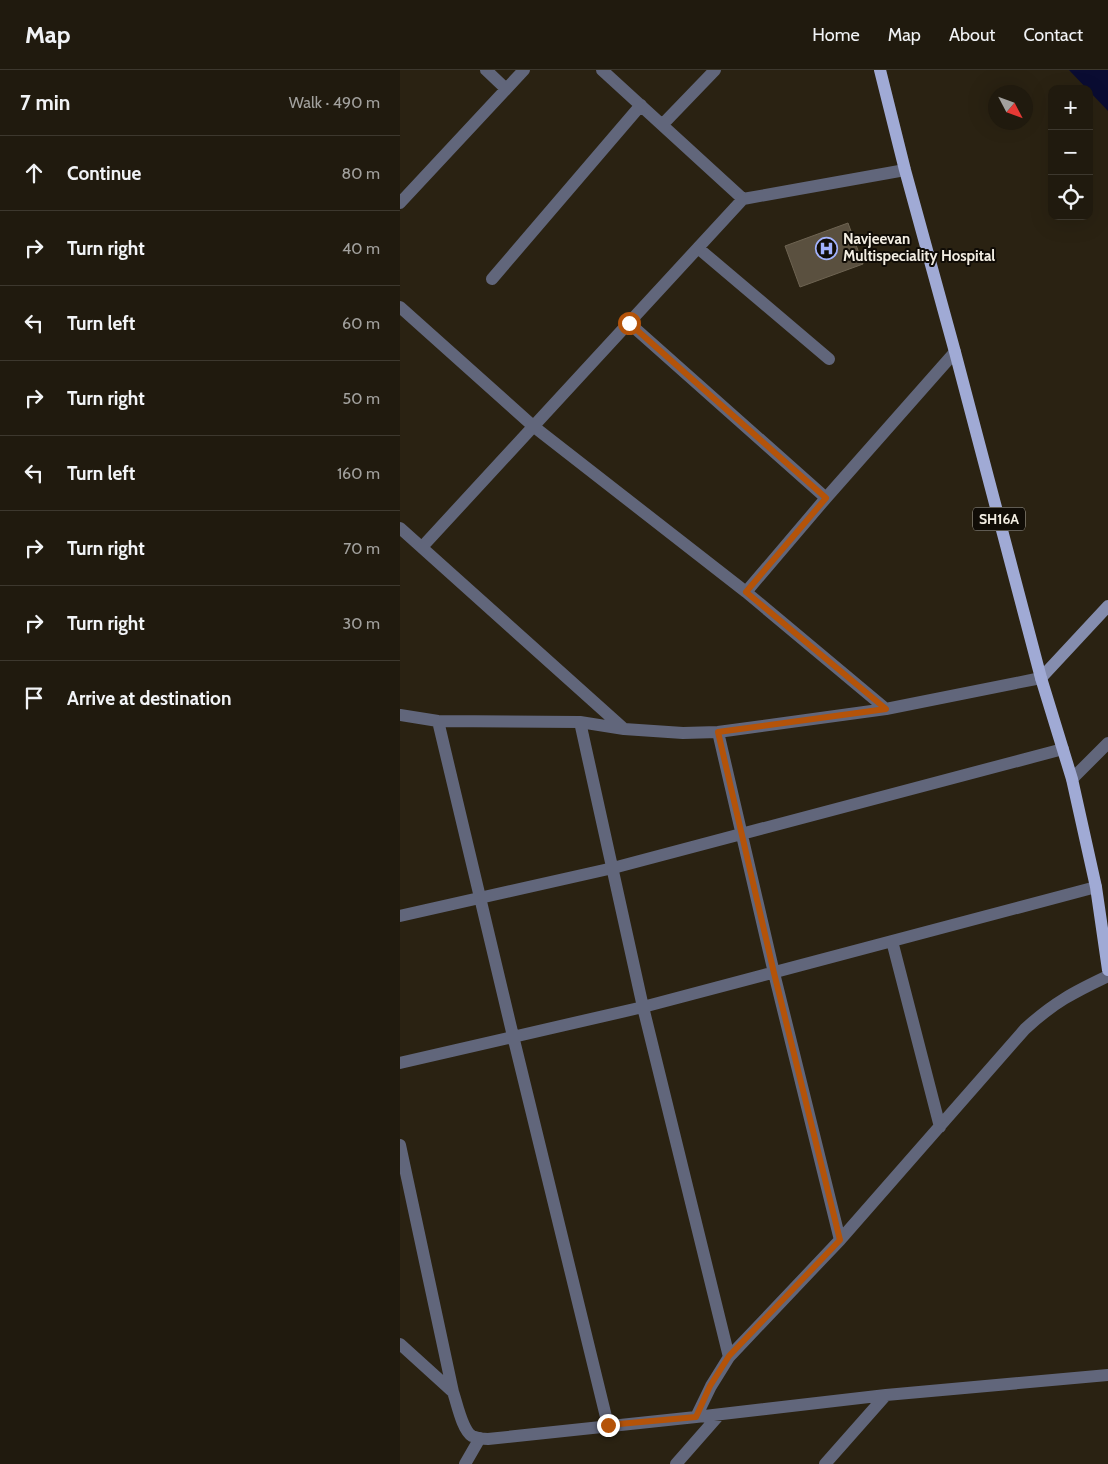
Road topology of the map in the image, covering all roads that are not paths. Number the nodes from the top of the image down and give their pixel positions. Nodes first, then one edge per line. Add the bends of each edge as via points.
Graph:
1 (486, 70) edge
2 (524, 70) edge
3 (602, 70) edge
4 (715, 70) edge
5 (880, 70) edge
6 (506, 89) junction
7 (640, 105) junction
8 (663, 124) junction
9 (905, 170) junction
10 (743, 199) junction
11 (400, 203) edge
12 (698, 248) junction
13 (492, 280) dead end
14 (400, 307) edge
15 (629, 323) junction
16 (955, 352) junction
17 (829, 359) dead end
18 (533, 426) junction
19 (826, 498) junction
20 (400, 528) edge
21 (422, 546) junction
22 (746, 592) junction
23 (1108, 606) edge
24 (1040, 678) junction
25 (886, 709) junction
26 (400, 715) edge
27 (438, 721) junction
28 (580, 722) junction
29 (624, 729) junction
30 (718, 732) junction
31 (1108, 743) edge
32 (1064, 749) junction
33 (1072, 779) junction
34 (742, 834) junction
35 (613, 868) junction
36 (1096, 887) junction
37 (481, 898) junction
38 (400, 916) edge
39 (892, 941) junction
40 (1108, 970) edge
41 (774, 973) junction
42 (1108, 976) edge
43 (643, 1008) junction
44 (513, 1036) junction
45 (400, 1063) edge
46 (940, 1127) junction
47 (400, 1145) edge
48 (840, 1240) junction
49 (400, 1344) edge
50 (729, 1356) junction
51 (1108, 1375) edge
52 (453, 1392) junction
53 (886, 1395) junction
54 (720, 1415) junction
55 (696, 1417) junction
56 (608, 1425) junction
57 (480, 1438) junction
58 (465, 1464) edge
59 (676, 1464) edge
60 (824, 1464) edge

1 - 6 street
2 - 6 street
3 - 7 street
4 - 8 street
5 - 9 main road, SH16A
6 - 11 street
7 - 8 street
7 - 13 street
8 - 10 street
9 - 10 street
9 - 16 main road, SH16A
10 - 12 street
12 - 15 street
12 - 17 street
14 - 18 street
15 - 18 street
15 - 19 street
16 - 19 street
16 - 24 main road, SH16A
18 - 21 street
18 - 22 street
19 - 22 street
20 - 21 street
21 - 29 street
22 - 25 street
23 - 24 street
24 - 25 street
24 - 32 main road, SH16A
25 - 30 street
26 - 27 street
27 - 28 street
27 - 37 street
28 - 29 street
28 - 35 street
29 - 30 street
30 - 34 street
31 - 33 street
32 - 33 main road, SH16A
32 - 34 street
33 - 36 main road, SH16A
34 - 35 street
34 - 41 street
35 - 37 street
35 - 43 street
36 - 39 street
36 - 40 main road, SH16A
37 - 38 street
37 - 44 street
39 - 41 street
39 - 46 street
41 - 43 street
41 - 48 street
42 - 46 street via 1068,995 1045,1011 992,1065
43 - 44 street
43 - 50 street
44 - 45 street
44 - 56 street
46 - 48 street
47 - 52 street
48 - 50 street
49 - 52 street
50 - 55 street
51 - 53 street
52 - 57 street via 466,1429 471,1436
53 - 54 street
53 - 60 street
54 - 55 street
54 - 59 street
55 - 56 street
56 - 57 street
57 - 58 street

